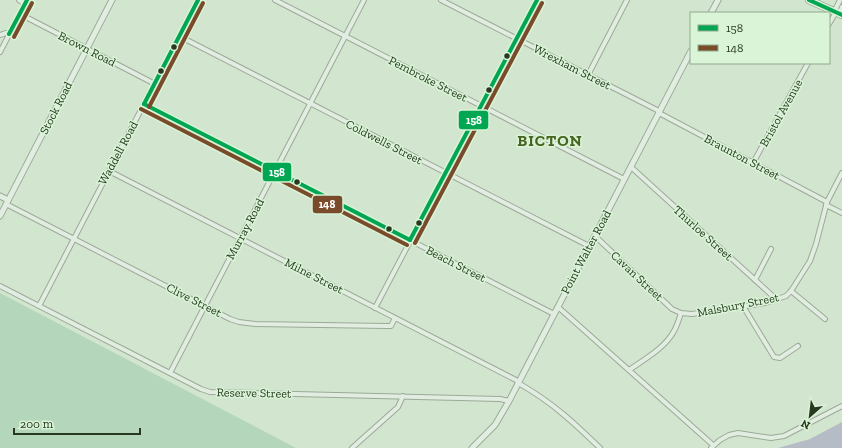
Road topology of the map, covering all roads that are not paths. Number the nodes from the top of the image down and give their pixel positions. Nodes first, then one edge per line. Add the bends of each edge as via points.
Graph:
1 (19, 0) edge
2 (112, 0) edge
3 (198, 0) edge
4 (275, 0) edge
5 (364, 0) edge
6 (441, 0) edge
7 (537, 0) edge
8 (627, 0) edge
9 (718, 0) edge
10 (808, 0) edge
11 (817, 0) edge
12 (840, 0) edge
13 (26, 2) edge
14 (449, 2) edge
15 (839, 11) edge
16 (712, 12) edge
17 (20, 14) junction
18 (830, 23) edge
19 (9, 34) junction
20 (0, 35) edge
21 (179, 36) junction
22 (345, 36) junction
23 (516, 38) junction
24 (87, 49) junction
25 (0, 52) edge
26 (690, 53) edge
27 (807, 64) edge
28 (588, 75) junction
29 (155, 84) junction
30 (310, 103) junction
31 (144, 104) junction
32 (481, 106) junction
33 (659, 112) junction
34 (753, 163) junction
35 (631, 166) junction
36 (109, 171) junction
37 (275, 171) junction
38 (445, 173) junction
39 (842, 173) edge
40 (624, 179) junction
41 (0, 196) edge
42 (7, 202) junction
43 (826, 203) junction
44 (842, 213) edge
45 (0, 216) edge
46 (595, 236) junction
47 (240, 238) junction
48 (74, 239) junction
49 (410, 240) junction
50 (589, 246) junction
51 (771, 249) dead end
52 (755, 280) junction
53 (0, 286) edge
54 (791, 291) junction
55 (776, 300) junction
56 (39, 306) junction
57 (204, 306) junction
58 (743, 306) junction
59 (558, 307) junction
60 (375, 308) junction
61 (680, 313) junction
62 (554, 314) junction
63 (395, 318) junction
64 (825, 319) dead end
65 (798, 346) dead end
66 (629, 370) junction
67 (170, 373) junction
68 (518, 383) junction
69 (403, 396) junction
70 (509, 401) junction
71 (842, 406) edge
72 (712, 447) edge
73 (352, 448) edge
74 (473, 448) edge
75 (600, 448) edge

1 - 13 street
2 - 24 street, Stock Road
3 - 21 street, Waddell Road
4 - 22 street, Pembroke Street
5 - 22 street, Murray Road
6 - 14 street, Wrexham Street
7 - 23 street
8 - 28 street
9 - 16 street
10 - 15 main road
11 - 15 main road
12 - 15 street
13 - 17 street
14 - 23 street, Wrexham Street
15 - 18 street
17 - 19 street
17 - 24 street, Brown Road
19 - 20 street
19 - 25 street
21 - 29 street, Waddell Road
21 - 30 street, Coldwells Street
22 - 30 street, Murray Road
22 - 32 street, Pembroke Street
23 - 28 street, Wrexham Street
23 - 32 street
24 - 29 street, Brown Road
24 - 42 street, Stock Road
26 - 33 street, Point Walter Road
27 - 34 street, Bristol Avenue
28 - 33 street, Wrexham Street
29 - 31 street, Waddell Road
30 - 37 street, Murray Road
30 - 38 street, Coldwells Street
31 - 36 street, Waddell Road
31 - 37 street, Beach Street
32 - 38 street
32 - 40 street, Pembroke Street
33 - 34 street, Braunton Street
33 - 35 street, Point Walter Road
34 - 43 street, Braunton Street
35 - 40 street, Point Walter Road
35 - 52 street, Thurloe Street
36 - 47 street, Milne Street
36 - 48 street, Waddell Road
37 - 47 street, Murray Road
37 - 49 street, Beach Street
38 - 49 street
38 - 50 street, Coldwells Street
39 - 43 street, Malsbury Street
40 - 46 street, Point Walter Road
41 - 42 street, Clive Street
42 - 45 street, Stock Road
42 - 48 street, Clive Street
43 - 44 street, Braunton Street
43 - 54 street, Malsbury Street via 810,260
46 - 50 street, Point Walter Road
46 - 61 street, Cavan Street via 672,309
47 - 57 street, Murray Road
47 - 60 street, Milne Street
48 - 56 street, Waddell Road
48 - 57 street, Clive Street
49 - 60 street
49 - 62 street, Beach Street
50 - 59 street, Point Walter Road
51 - 52 street
52 - 55 street, Thurloe Street
53 - 56 street, Reserve Street
54 - 55 street, Malsbury Street
54 - 64 street
55 - 58 street, Malsbury Street
56 - 67 street, Reserve Street
57 - 63 street, Clive Street via 246,324 390,326
57 - 67 street, Murray Road
58 - 61 street, Malsbury Street via 692,314
58 - 65 street via 774,357 780,358
59 - 62 street, Point Walter Road
59 - 66 street
60 - 63 street, Milne Street
61 - 66 street, Malsbury Street via 670,338
62 - 68 street, Point Walter Road
63 - 68 street, Milne Street
66 - 72 street
67 - 69 street, Reserve Street via 201,390 210,392
68 - 70 street, Point Walter Road
68 - 75 street, Milne Street via 554,405
69 - 70 street, Reserve Street
69 - 73 street via 398,407
70 - 74 street, Point Walter Road via 495,425
71 - 72 street via 784,436 772,438 738,433 729,435

